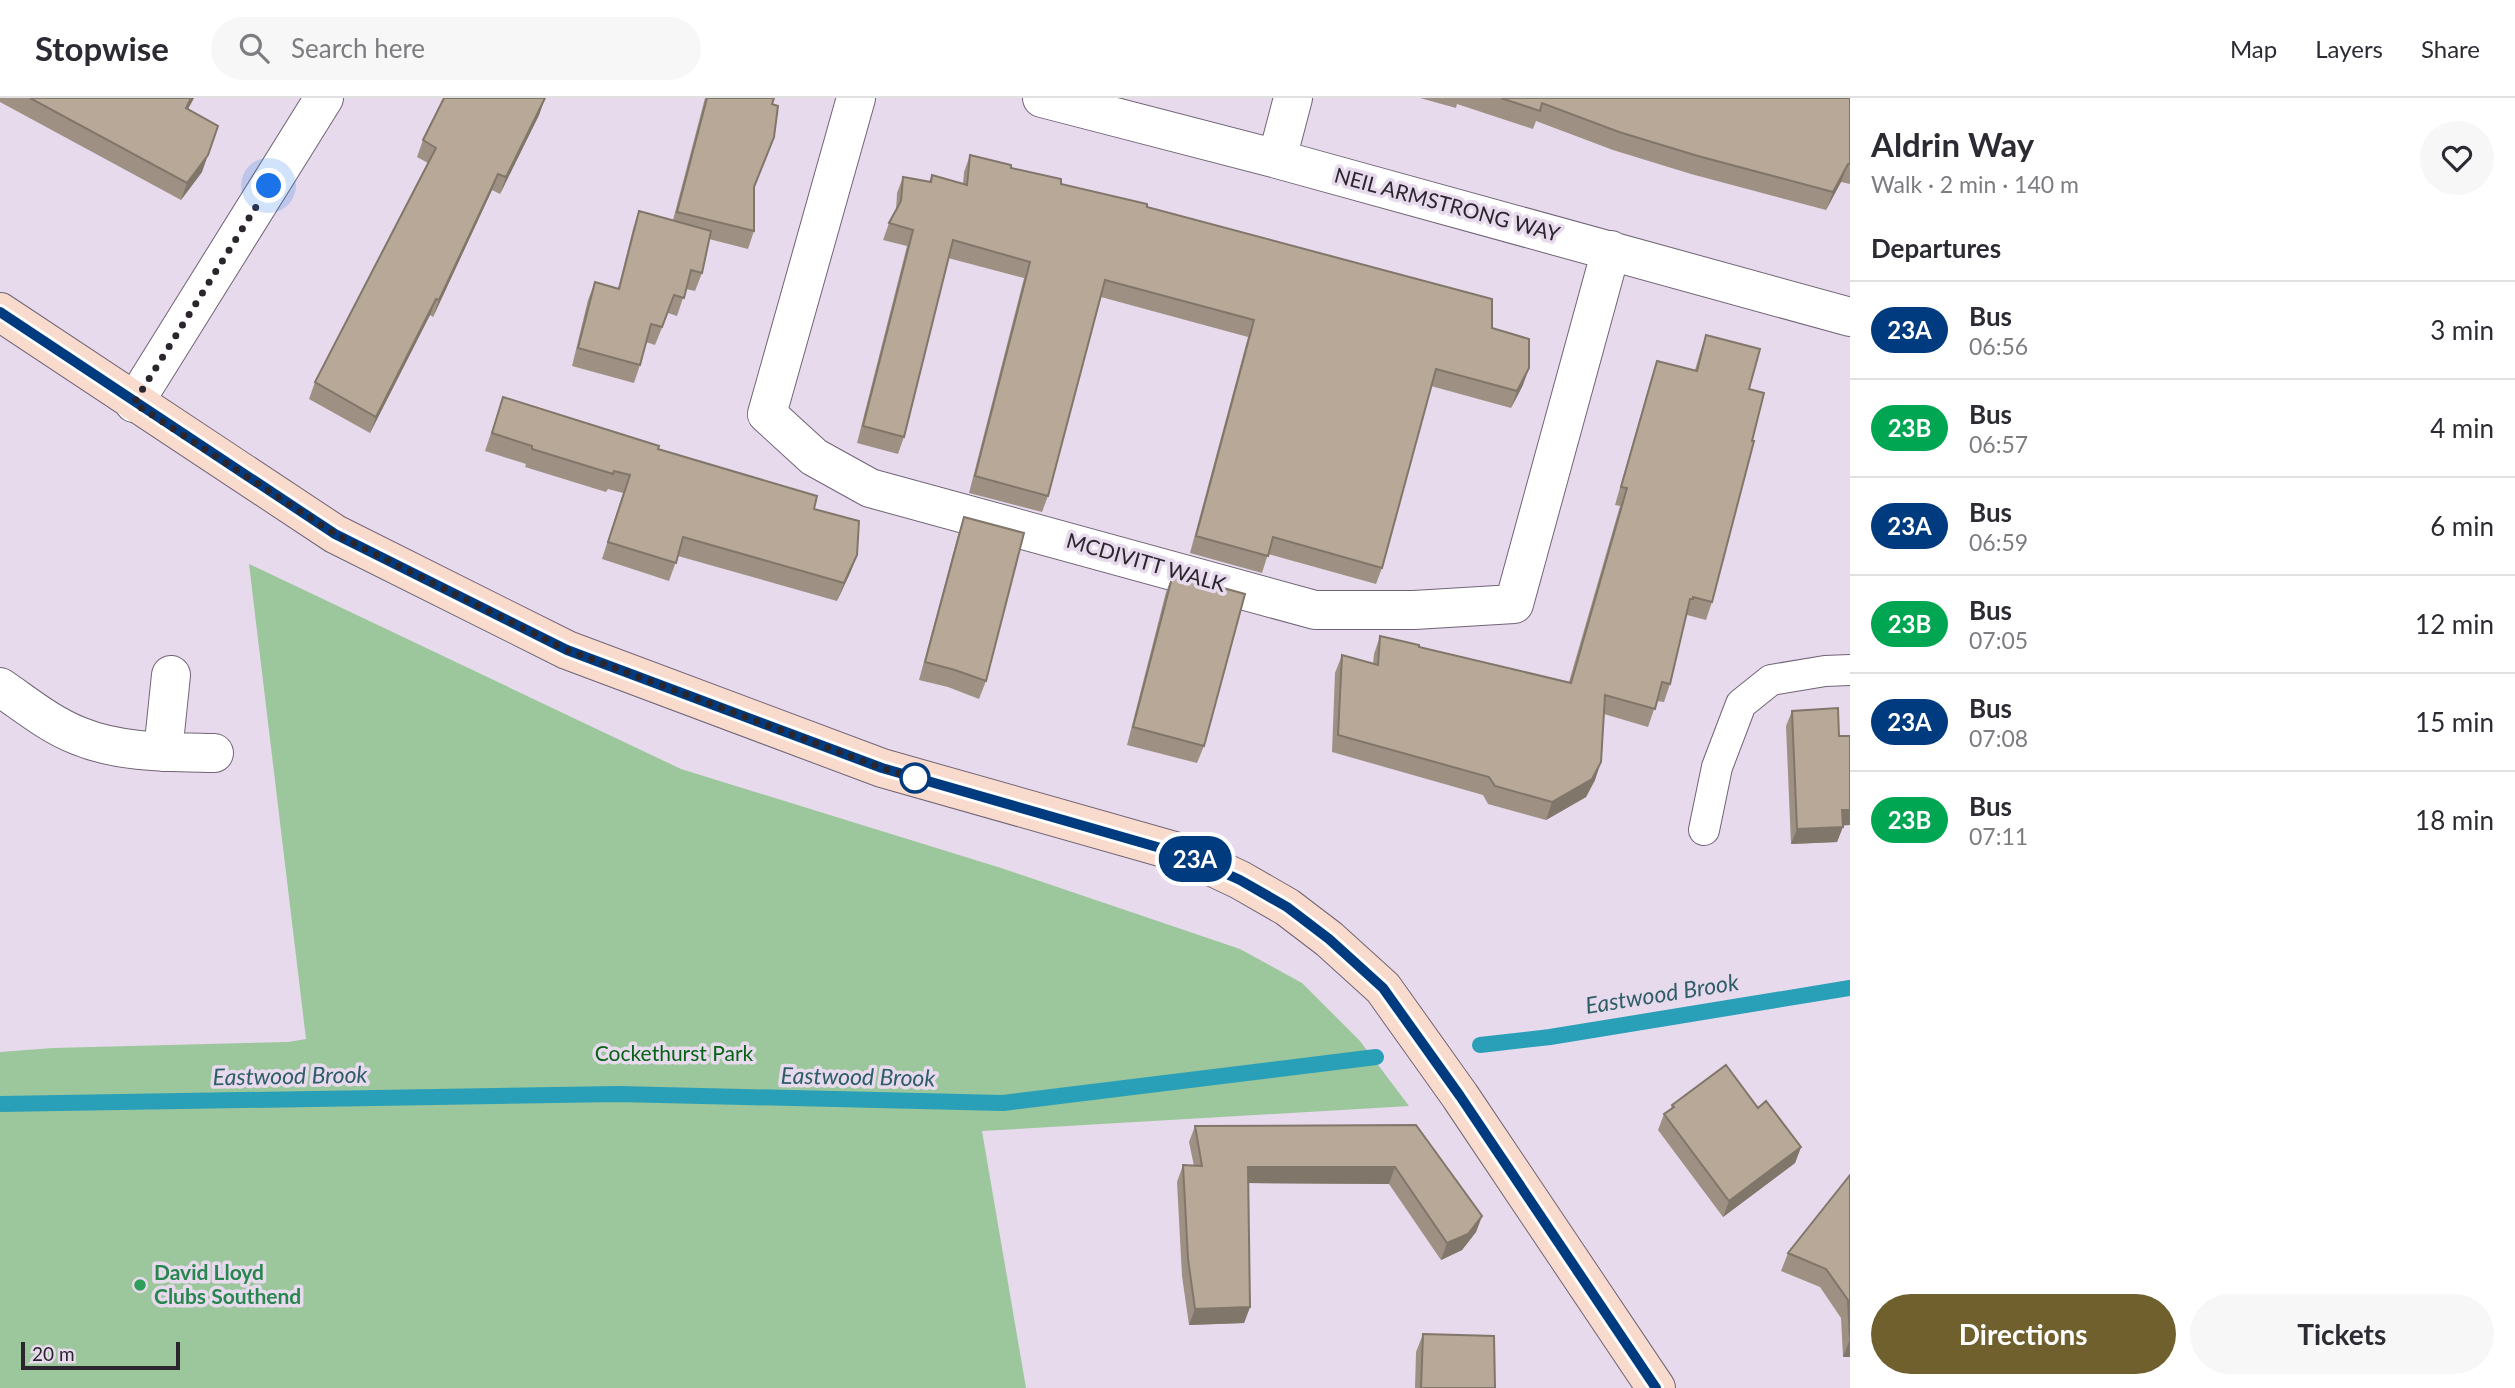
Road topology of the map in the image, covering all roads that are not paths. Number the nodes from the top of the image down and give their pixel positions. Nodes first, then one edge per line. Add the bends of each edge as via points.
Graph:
1 (324, 98) edge
2 (856, 98) edge
3 (1042, 98) edge
4 (1293, 98) edge
5 (1276, 159) junction
6 (1611, 250) junction
7 (0, 313) edge
8 (1850, 317) edge
9 (134, 403) junction
10 (1850, 670) edge
11 (171, 676) dead end
12 (0, 687) edge
13 (163, 752) junction
14 (214, 753) dead end
15 (1704, 830) dead end
16 (1656, 1388) edge

1 - 9 street
2 - 6 street, MCDIVITT WALK via 767,414 814,457 870,488 1315,610 1514,604
3 - 5 street, NEIL ARMSTRONG WAY
4 - 5 street
5 - 6 street, NEIL ARMSTRONG WAY
6 - 8 street, NEIL ARMSTRONG WAY
7 - 9 street
9 - 16 street via 335,534 567,650 882,768 1185,855 1287,907 1383,988
10 - 15 lane via 1771,680 1741,704 1717,767
11 - 13 street
12 - 13 street via 79,737
13 - 14 street

